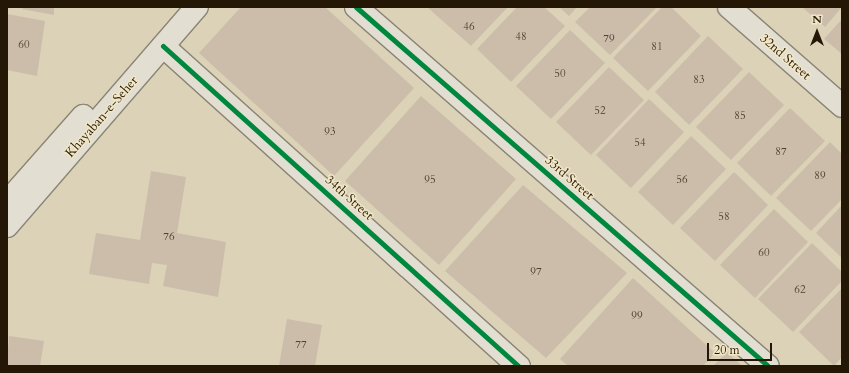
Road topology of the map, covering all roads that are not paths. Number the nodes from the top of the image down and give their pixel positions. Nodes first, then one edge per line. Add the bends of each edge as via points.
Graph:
1 (178, 7) edge
2 (197, 7) edge
3 (356, 7) edge
4 (729, 7) edge
5 (163, 46) junction
6 (842, 106) edge
7 (7, 202) edge
8 (7, 226) edge
9 (519, 366) edge
10 (768, 366) edge

1 - 7 street, Khayaban-e-Seher
2 - 5 street, Khayaban-e-Seher
3 - 10 street, 33rd Street
4 - 6 street, 32nd Street
5 - 8 street, Khayaban-e-Seher
5 - 9 street, 34th Street

